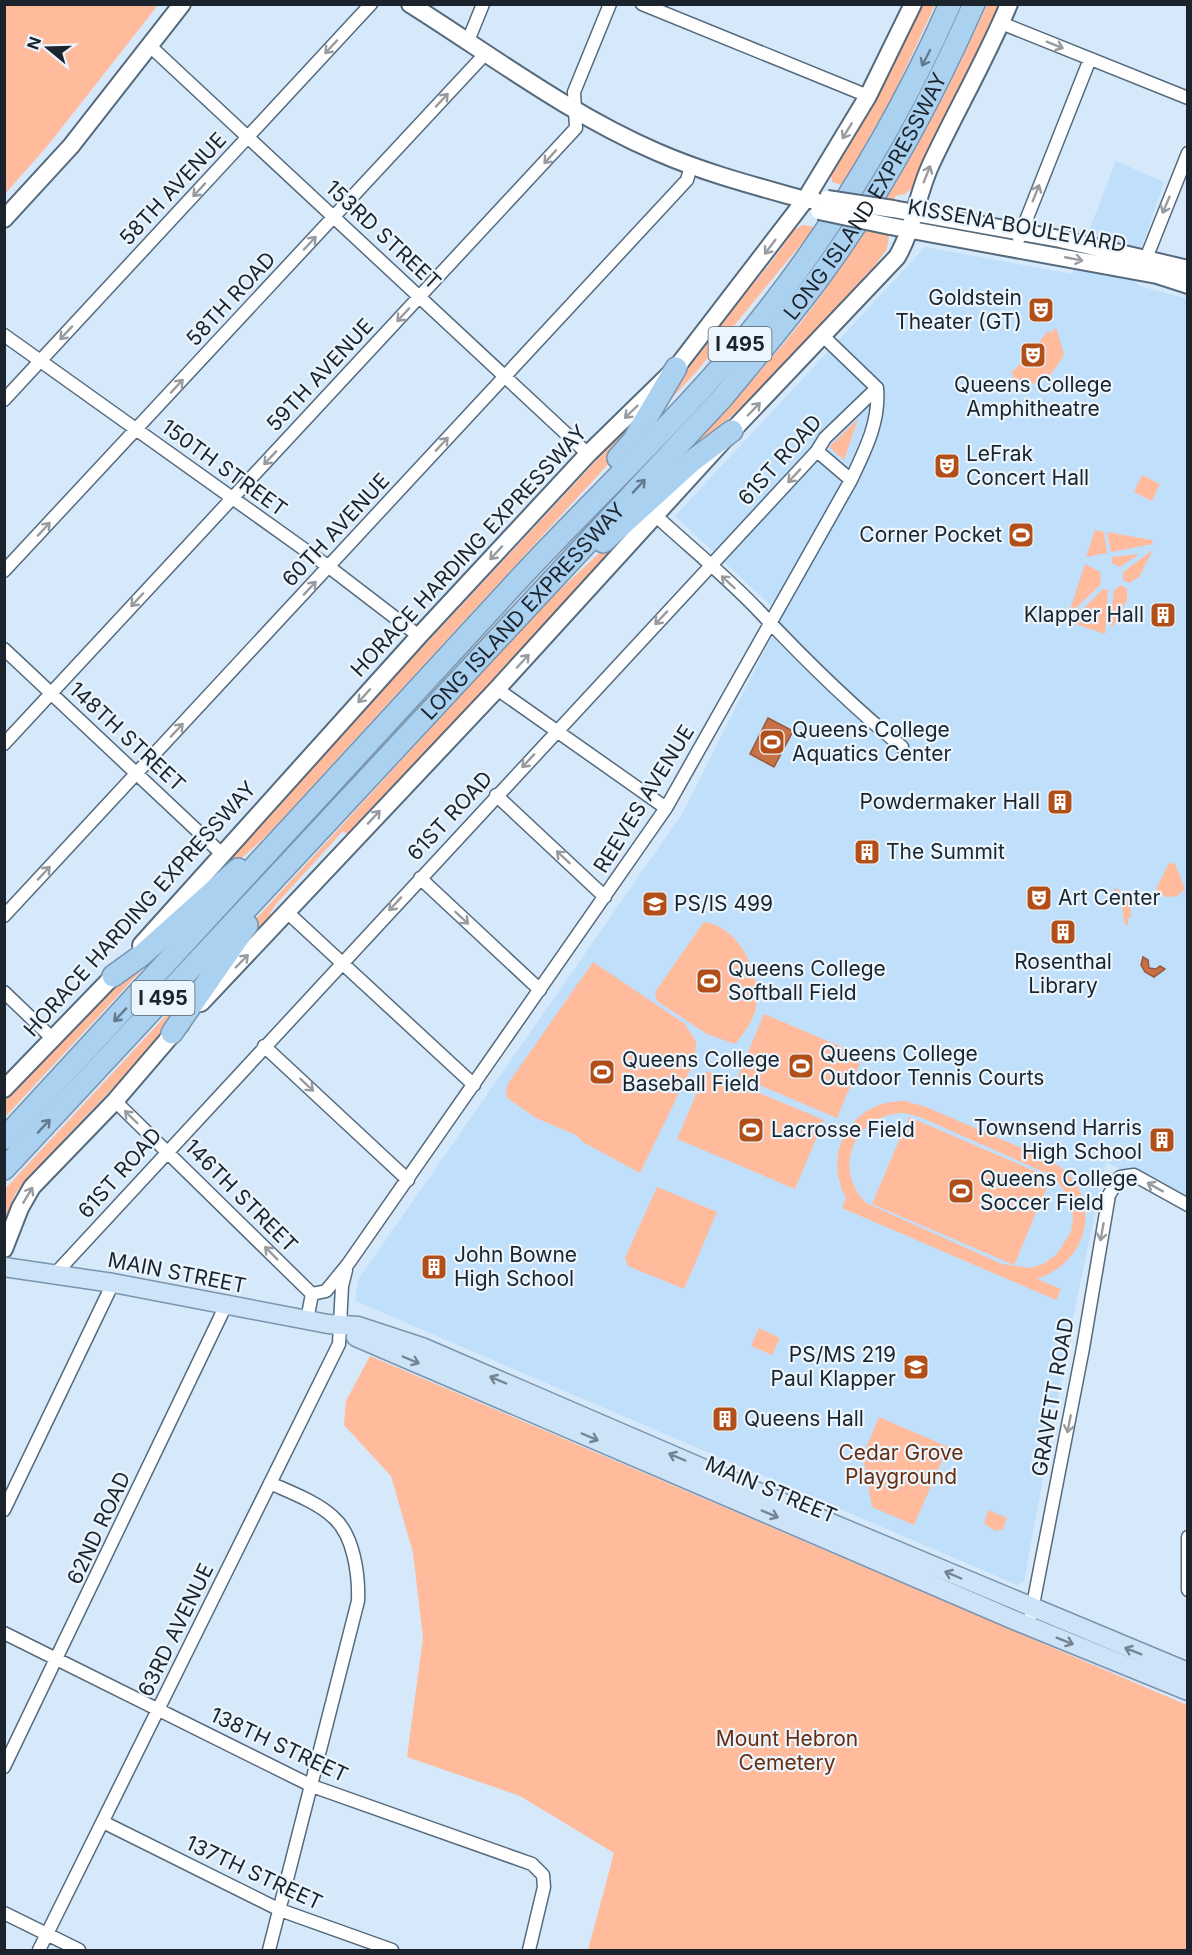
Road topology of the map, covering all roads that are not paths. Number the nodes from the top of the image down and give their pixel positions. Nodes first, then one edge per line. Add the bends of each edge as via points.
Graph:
1 (182, 4) edge
2 (371, 4) edge
3 (410, 4) edge
4 (483, 4) edge
5 (610, 4) edge
6 (642, 4) edge
7 (913, 4) edge
8 (950, 4) edge
9 (974, 4) edge
10 (1009, 4) edge
11 (1001, 23) junction
12 (468, 41) junction
13 (150, 46) junction
14 (486, 53) junction
15 (1090, 59) junction
16 (868, 96) junction
17 (1188, 98) edge
18 (575, 108) junction
19 (248, 137) junction
20 (1188, 153) edge
21 (691, 166) junction
22 (805, 200) junction
23 (334, 216) junction
24 (4, 219) edge
25 (912, 222) junction
26 (1018, 240) junction
27 (1143, 265) junction
28 (1188, 269) edge
29 (1188, 285) edge
30 (420, 296) junction
31 (4, 335) edge
32 (823, 336) junction
33 (41, 360) junction
34 (676, 368) junction
35 (504, 376) junction
36 (877, 388) junction
37 (4, 400) edge
38 (136, 429) junction
39 (732, 431) junction
40 (817, 451) junction
41 (588, 454) junction
42 (850, 480) junction
43 (232, 498) junction
44 (657, 516) junction
45 (549, 547) junction
46 (710, 565) junction
47 (329, 567) junction
48 (4, 572) edge
49 (526, 605) junction
50 (770, 623) junction
51 (419, 636) junction
52 (4, 649) edge
53 (497, 689) junction
54 (51, 693) junction
55 (556, 730) junction
56 (4, 744) edge
57 (902, 747) dead end
58 (137, 772) junction
59 (496, 795) junction
60 (666, 808) junction
61 (302, 818) junction
62 (321, 828) junction
63 (222, 854) junction
64 (420, 878) junction
65 (605, 897) junction
66 (288, 913) junction
67 (4, 916) edge
68 (341, 962) junction
69 (113, 976) junction
70 (540, 990) junction
71 (4, 992) edge
72 (172, 1033) junction
73 (53, 1039) junction
74 (264, 1046) junction
75 (474, 1085) junction
76 (4, 1089) edge
77 (115, 1101) junction
78 (4, 1139) edge
79 (167, 1150) junction
80 (4, 1169) edge
81 (408, 1180) junction
82 (1188, 1205) edge
83 (4, 1249) edge
84 (348, 1264) junction
85 (4, 1267) edge
86 (54, 1275) junction
87 (113, 1283) junction
88 (312, 1294) junction
89 (226, 1305) junction
90 (307, 1320) junction
91 (340, 1325) junction
92 (270, 1483) junction
93 (4, 1510) edge
94 (1188, 1537) edge
95 (1188, 1590) edge
96 (1034, 1608) junction
97 (1027, 1626) junction
98 (4, 1633) edge
99 (58, 1659) junction
100 (1188, 1672) edge
101 (1186, 1686) edge
102 (158, 1708) junction
103 (4, 1767) edge
104 (312, 1786) junction
105 (103, 1822) junction
106 (280, 1910) junction
107 (4, 1914) edge
108 (47, 1934) junction
109 (39, 1950) edge
110 (79, 1950) edge
111 (269, 1950) edge
112 (393, 1950) edge
113 (529, 1950) edge

1 - 13 main road
2 -> 19 street, 58TH AVENUE
3 - 12 main road, KISSENA BOULEVARD
4 - 12 street
5 - 18 street, 59TH AVENUE via 574,92
6 - 16 street
7 - 16 main road, HORACE HARDING EXPRESSWAY
8 -> 45 highway, LONG ISLAND EXPRESSWAY / I 495 via 895,117 803,262 705,385
49 -> 9 highway, LONG ISLAND EXPRESSWAY / I 495 via 723,397 821,274 869,204 916,124
10 - 11 main road
11 -> 15 street
25 -> 11 main road via 932,162
12 - 14 main road, KISSENA BOULEVARD
13 - 19 street, 153RD STREET
13 - 24 main road via 71,146
14 - 18 main road, KISSENA BOULEVARD
23 -> 14 street, 58TH ROAD
15 - 17 street
26 -> 15 street
16 -> 22 main road, HORACE HARDING EXPRESSWAY
18 - 21 main road, KISSENA BOULEVARD via 632,140
18 -> 30 street, 59TH AVENUE via 576,128
19 - 23 street, 153RD STREET
19 -> 33 street, 58TH AVENUE
20 -> 27 street
21 - 22 main road, KISSENA BOULEVARD
21 - 35 street, 60TH AVENUE via 687,180
22 - 25 main road, KISSENA BOULEVARD, bridge
22 -> 34 main road, HORACE HARDING EXPRESSWAY
23 - 30 street, 153RD STREET
38 -> 23 street, 58TH ROAD
25 - 26 main road, KISSENA BOULEVARD
25 - 32 main road via 897,257
26 - 27 main road, KISSENA BOULEVARD
27 - 28 main road, KISSENA BOULEVARD
27 - 29 main road, KISSENA BOULEVARD
30 - 35 street, 153RD STREET
30 -> 43 street, 59TH AVENUE
31 - 33 street, 150TH STREET
32 - 36 street
39 -> 32 main road
33 - 37 street, 58TH AVENUE
33 - 38 street, 150TH STREET
34 -> 41 main road, HORACE HARDING EXPRESSWAY
34 - 45 highway via 633,441
35 - 41 street, 153RD STREET
47 -> 35 street, 60TH AVENUE
36 - 40 street, 61ST ROAD via 825,438
36 - 42 street, REEVES AVENUE via 878,405 871,437
38 - 43 street, 150TH STREET
48 -> 38 street, 58TH ROAD
39 - 44 main road
39 - 49 highway via 692,461 577,567
40 - 42 street
40 -> 46 street, 61ST ROAD
41 -> 51 main road, HORACE HARDING EXPRESSWAY
42 - 50 street, REEVES AVENUE
43 - 47 street, 150TH STREET
43 -> 54 street, 59TH AVENUE
44 - 46 street
53 -> 44 main road
45 - 61 highway, LONG ISLAND EXPRESSWAY / I 495
50 -> 46 street
46 -> 55 street, 61ST ROAD
47 - 51 street, 150TH STREET
58 -> 47 street, 60TH AVENUE
49 - 62 highway, LONG ISLAND EXPRESSWAY / I 495
50 - 57 street via 849,703
50 - 60 street, REEVES AVENUE
51 -> 63 main road, HORACE HARDING EXPRESSWAY
52 - 54 street, 148TH STREET
53 - 55 street
66 -> 53 main road
54 - 56 street, 59TH AVENUE
54 - 58 street, 148TH STREET
55 -> 59 street, 61ST ROAD
55 - 60 street
58 - 63 street, 148TH STREET
67 -> 58 street, 60TH AVENUE
59 - 64 street, 61ST ROAD
65 -> 59 street
60 - 65 street, REEVES AVENUE
61 - 69 highway
61 -> 78 highway, LONG ISLAND EXPRESSWAY / I 495
62 - 72 highway
80 -> 62 highway, LONG ISLAND EXPRESSWAY / I 495
63 - 69 main road, HORACE HARDING EXPRESSWAY
64 -> 68 street, 61ST ROAD
64 -> 70 street
65 - 70 street, REEVES AVENUE
66 - 68 street
72 -> 66 main road
68 - 74 street, 61ST ROAD
68 - 75 street
69 - 73 main road, HORACE HARDING EXPRESSWAY
70 - 75 street, REEVES AVENUE
71 - 73 street
72 - 77 main road
73 - 76 main road, HORACE HARDING EXPRESSWAY
74 - 79 street, 61ST ROAD
74 -> 81 street
75 - 81 street, REEVES AVENUE
79 -> 77 street, 146TH STREET
83 -> 77 main road via 32,1187
79 - 86 street, 61ST ROAD
88 -> 79 street, 146TH STREET
81 - 84 street, REEVES AVENUE
82 -> 96 street, GRAVETT ROAD via 1134,1175 1120,1177 1108,1195
84 - 88 street, REEVES AVENUE via 326,1291
84 - 91 street, REEVES AVENUE via 342,1286
85 - 86 main road, MAIN STREET
86 - 87 main road, MAIN STREET
87 - 89 main road, MAIN STREET
87 - 93 street
88 - 90 street
89 - 90 main road, MAIN STREET
89 - 99 street, 62ND ROAD
90 - 91 main road, MAIN STREET
91 - 92 street, 63RD AVENUE via 339,1344
96 -> 91 main road, MAIN STREET via 422,1347 358,1326
91 -> 97 main road, MAIN STREET via 353,1335
92 - 102 street, 63RD AVENUE
92 - 104 street via 326,1511 340,1524 359,1588
94 - 95 street
96 - 97 street, GRAVETT ROAD
100 -> 96 main road, MAIN STREET
97 -> 101 main road, MAIN STREET
98 - 99 street, 138TH STREET
99 - 102 street, 138TH STREET
99 - 103 street, 62ND ROAD
102 - 104 street, 138TH STREET
102 - 105 street, 63RD AVENUE
104 - 106 street
104 - 113 street, 138TH STREET via 532,1864 543,1875 544,1887
105 - 106 street, 137TH STREET
105 - 108 street, 63RD AVENUE
106 - 111 street
106 - 112 street, 137TH STREET
107 - 108 street
108 - 109 street, 63RD AVENUE
108 - 110 street

